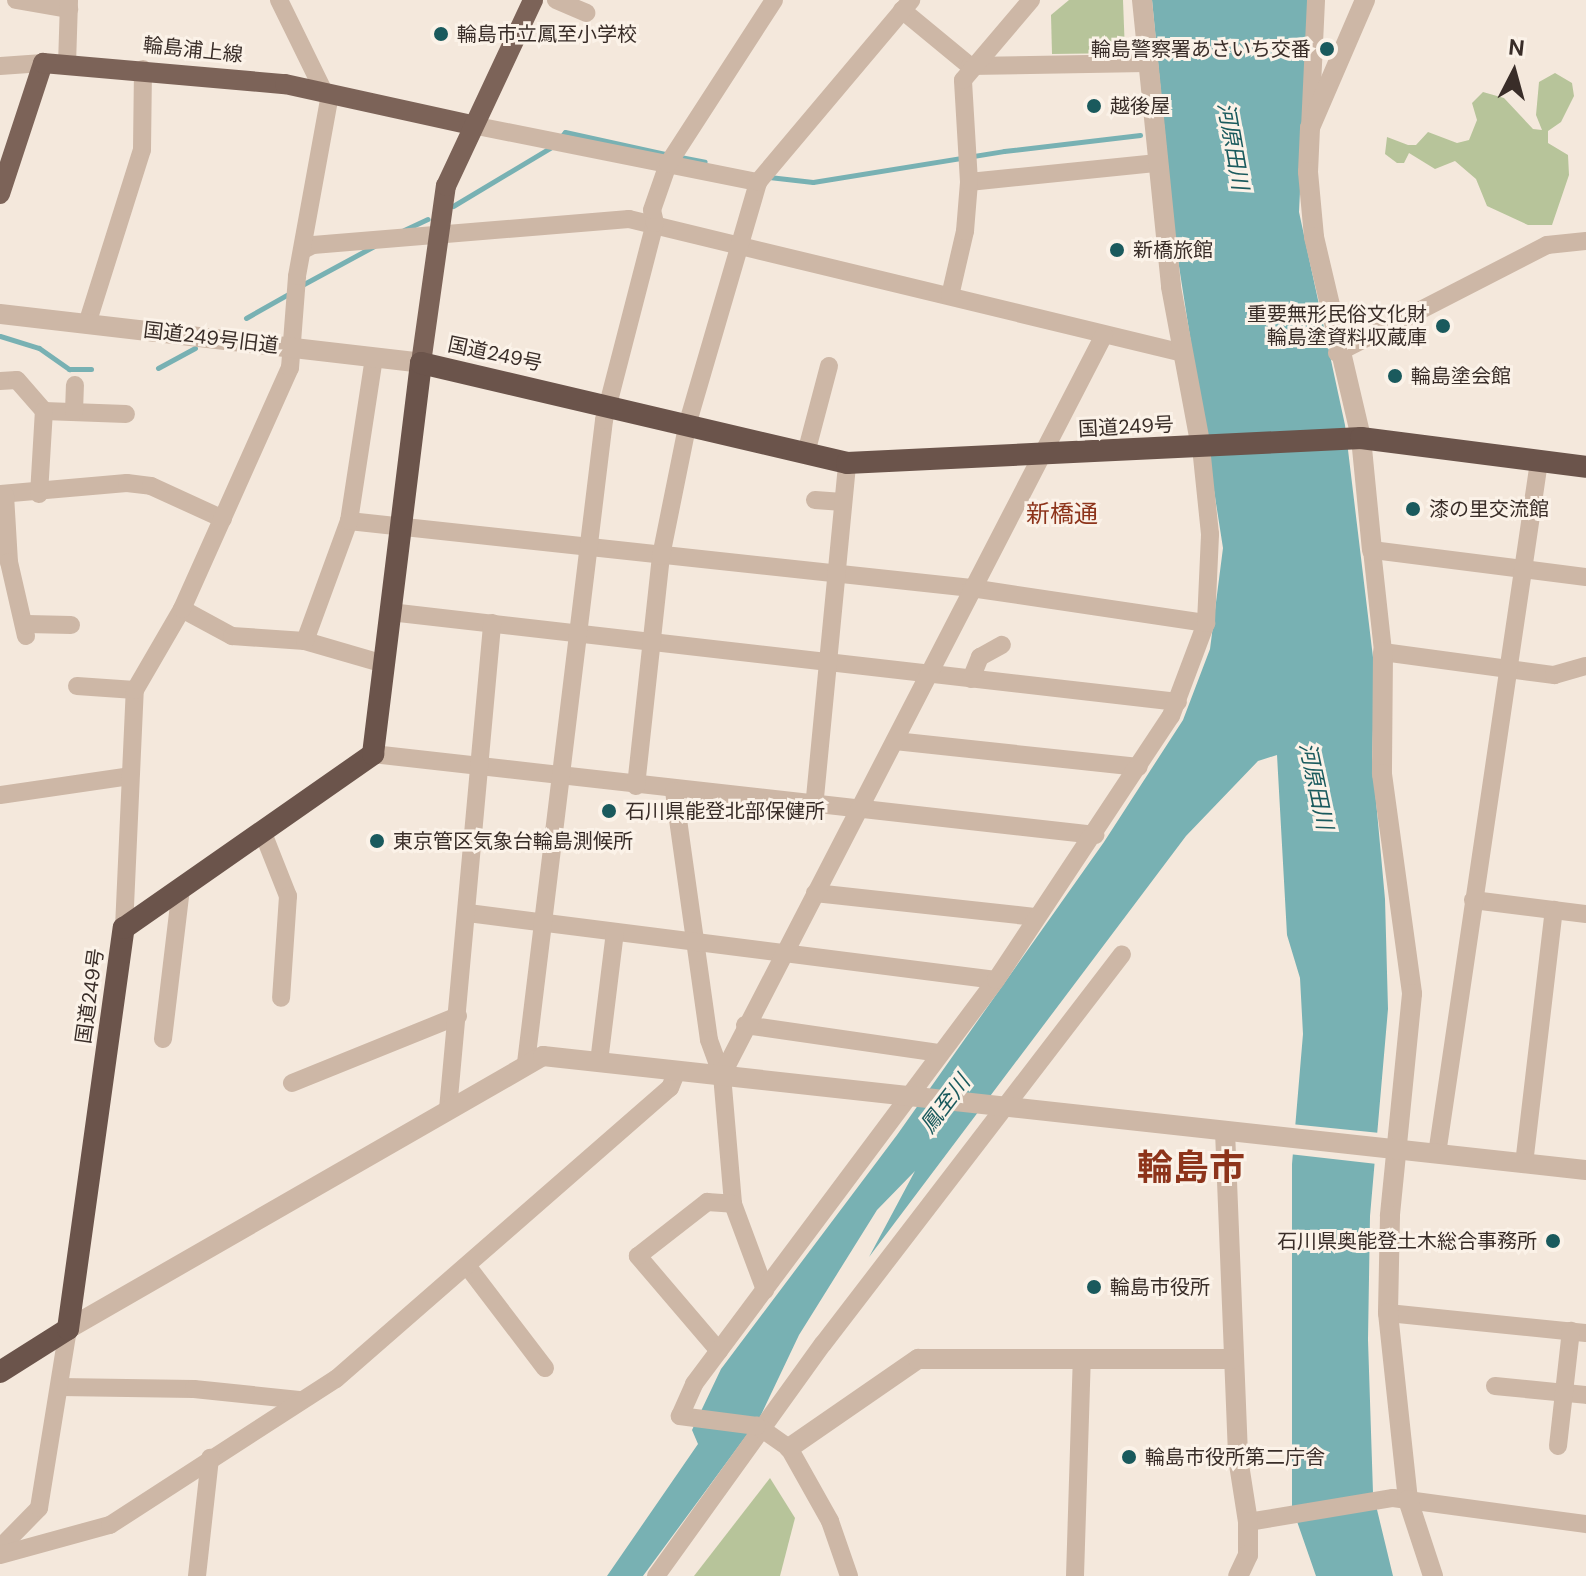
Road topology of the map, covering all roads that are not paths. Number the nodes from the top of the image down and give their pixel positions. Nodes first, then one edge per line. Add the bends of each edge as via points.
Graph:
1 (16, 0) edge
2 (533, 0) edge
3 (556, 0) edge
4 (1031, 0) edge
5 (1142, 0) edge
6 (1316, 0) edge
7 (1365, 0) edge
8 (771, 1) edge
9 (286, 3) edge
10 (69, 4) edge
11 (907, 5) edge
12 (586, 13) dead end
13 (43, 63) junction
14 (1146, 63) junction
15 (67, 65) junction
16 (0, 66) edge
17 (970, 66) junction
18 (143, 69) junction
19 (327, 94) junction
20 (472, 125) junction
21 (1310, 128) junction
22 (672, 159) junction
23 (1155, 163) junction
24 (761, 177) junction
25 (969, 182) junction
26 (0, 194) edge
27 (655, 223) junction
28 (437, 237) junction
29 (1586, 241) edge
30 (738, 244) junction
31 (303, 250) junction
32 (950, 296) junction
33 (0, 314) edge
34 (87, 324) junction
35 (1104, 335) junction
36 (292, 347) junction
37 (1183, 353) junction
38 (1337, 353) junction
39 (374, 357) junction
40 (421, 363) junction
41 (829, 366) dead end
42 (0, 381) edge
43 (75, 385) dead end
44 (612, 405) junction
45 (44, 411) junction
46 (74, 412) junction
47 (126, 414) dead end
48 (688, 422) junction
49 (1354, 438) junction
50 (1202, 447) junction
51 (806, 453) junction
52 (1044, 455) junction
53 (1539, 462) junction
54 (847, 463) junction
55 (1586, 467) edge
56 (39, 494) junction
57 (2, 495) edge
58 (815, 500) dead end
59 (843, 502) junction
60 (223, 519) junction
61 (349, 521) junction
62 (402, 526) junction
63 (588, 547) junction
64 (1372, 550) junction
65 (661, 556) junction
66 (1525, 570) junction
67 (837, 574) junction
68 (1586, 577) edge
69 (971, 588) junction
70 (182, 609) junction
71 (390, 612) junction
72 (492, 623) junction
73 (1206, 623) junction
74 (71, 625) dead end
75 (577, 632) junction
76 (305, 641) junction
77 (652, 642) junction
78 (1002, 645) dead end
79 (1383, 652) junction
80 (828, 663) junction
81 (384, 664) junction
82 (1586, 666) edge
83 (1508, 669) junction
84 (927, 675) junction
85 (971, 679) junction
86 (77, 686) dead end
87 (135, 690) junction
88 (1178, 702) junction
89 (895, 741) junction
90 (373, 754) junction
91 (479, 766) junction
92 (1139, 767) junction
93 (130, 776) junction
94 (560, 776) junction
95 (636, 786) junction
96 (674, 791) junction
97 (0, 795) edge
98 (814, 808) junction
99 (858, 813) junction
100 (263, 833) junction
101 (1095, 835) junction
102 (181, 889) junction
103 (815, 893) junction
104 (1473, 900) junction
105 (1554, 910) junction
106 (468, 913) junction
107 (1586, 914) edge
108 (1037, 917) junction
109 (541, 922) junction
110 (124, 928) junction
111 (615, 932) junction
112 (695, 942) junction
113 (786, 951) junction
114 (1122, 955) dead end
115 (996, 980) junction
116 (281, 998) dead end
117 (458, 1016) junction
118 (745, 1025) junction
119 (163, 1039) dead end
120 (940, 1053) junction
121 (599, 1062) junction
122 (526, 1063) junction
123 (677, 1071) junction
124 (722, 1075) junction
125 (292, 1083) dead end
126 (909, 1096) junction
127 (1005, 1108) junction
128 (448, 1109) junction
129 (1234, 1132) junction
130 (1391, 1149) junction
131 (1437, 1154) junction
132 (1524, 1164) junction
133 (1586, 1170) edge
134 (733, 1204) junction
135 (468, 1267) junction
136 (765, 1290) junction
137 (1388, 1313) junction
138 (68, 1329) junction
139 (1578, 1332) edge
140 (719, 1351) junction
141 (1082, 1359) junction
142 (1232, 1359) junction
143 (545, 1368) dead end
144 (0, 1372) edge
145 (1495, 1386) dead end
146 (60, 1387) junction
147 (1563, 1392) junction
148 (1586, 1395) edge
149 (301, 1400) junction
150 (760, 1428) junction
151 (1558, 1446) dead end
152 (789, 1448) junction
153 (210, 1458) junction
154 (1400, 1499) junction
155 (1256, 1521) junction
156 (1586, 1524) edge
157 (0, 1548) edge
158 (0, 1555) edge
159 (197, 1576) edge
160 (656, 1576) edge
161 (849, 1576) edge
162 (1075, 1576) edge
163 (1238, 1576) edge
164 (1433, 1576) edge

1 - 10 street
2 - 20 main road
3 - 12 street
4 - 17 street
5 - 14 street
6 - 21 street
7 - 21 street
8 - 22 street
9 - 19 street
10 - 15 street
11 - 17 street
11 - 24 street
13 - 15 main road, 輪島浦上線
13 - 16 street
13 - 26 main road
14 - 17 street
14 - 23 street
15 - 18 main road, 輪島浦上線
17 - 25 street via 963,80
18 - 19 main road, 輪島浦上線
18 - 34 street via 142,150
19 - 20 main road, 輪島浦上線
19 - 31 street
20 - 22 street
20 - 28 main road via 446,186
21 - 38 street via 1310,210
22 - 24 street
22 - 27 street via 652,210
23 - 25 street
23 - 37 street
24 - 30 street
25 - 32 street
27 - 28 street via 629,219
27 - 30 street
27 - 44 street
28 - 31 street via 313,245
28 - 40 main road
29 - 38 street via 1547,245
30 - 32 street
30 - 48 street
31 - 36 street
32 - 35 street
33 - 34 street, 国道249号旧道
34 - 36 street, 国道249号旧道
35 - 37 street
35 - 52 street
36 - 39 street, 国道249号旧道
36 - 60 street via 290,368
37 - 50 street
38 - 49 street
39 - 40 street, 国道249号旧道
39 - 61 street
40 - 44 highway, 国道249号
40 - 62 highway, 国道249号
41 - 51 street
42 - 45 street via 17,380
43 - 46 street
44 - 48 highway, 国道249号
44 - 63 street via 604,420
45 - 46 street
45 - 56 street
46 - 47 street
48 - 51 highway, 国道249号
48 - 65 street
49 - 50 highway, 国道249号
49 - 53 highway, 国道249号
49 - 64 street
50 - 52 highway, 国道249号
50 - 73 street via 1210,534
51 - 54 highway, 国道249号
52 - 54 highway, 国道249号
52 - 69 street via 1033,466
53 - 55 highway, 国道249号
53 - 66 street
54 - 59 street
56 - 57 street
56 - 60 street via 116,483 151,486
57 - 74 street via 9,562 27,630
58 - 59 street
59 - 67 street
60 - 70 street
61 - 62 street
61 - 76 street
62 - 63 street
62 - 71 highway, 国道249号
63 - 65 street
63 - 75 street
64 - 66 street
64 - 79 street
65 - 67 street
65 - 77 street
66 - 68 street
66 - 83 street
67 - 69 street
67 - 80 street
69 - 73 street
69 - 84 street
70 - 76 street via 232,636
70 - 87 street
71 - 72 street
71 - 81 highway, 国道249号
72 - 75 street
72 - 91 street
73 - 88 street
75 - 77 street
75 - 94 street
76 - 81 street
77 - 80 street
77 - 95 street
78 - 85 street via 980,657
79 - 83 street
79 - 130 street via 1382,774 1412,994
80 - 84 street
80 - 98 street
81 - 90 highway, 国道249号
82 - 83 street via 1554,675
83 - 104 street
84 - 85 street
84 - 89 street
85 - 88 street
86 - 87 street
87 - 93 street
88 - 92 street
89 - 92 street
89 - 99 street
90 - 91 street
90 - 100 highway, 国道249号
91 - 94 street
91 - 106 street via 483,773
92 - 101 street
93 - 97 street
93 - 110 street
94 - 95 street
94 - 109 street
95 - 96 street
96 - 98 street
96 - 112 street
98 - 99 street
99 - 101 street
99 - 103 street
100 - 102 highway, 国道249号
100 - 116 street via 288,896
101 - 108 street
102 - 110 highway, 国道249号
102 - 119 street
103 - 108 street
103 - 113 street
104 - 105 street
104 - 131 street
105 - 107 street
105 - 132 street
106 - 109 street
106 - 117 street
108 - 115 street
109 - 111 street
109 - 122 street
110 - 138 highway, 国道249号
111 - 112 street
111 - 121 street
112 - 113 street
112 - 124 street via 709,1040
113 - 115 street
113 - 118 street
114 - 127 street
115 - 120 street
117 - 125 street
117 - 128 street
118 - 120 street
118 - 124 street
120 - 126 street
121 - 122 street via 543,1056
121 - 123 street
122 - 128 street
123 - 124 street
123 - 135 street via 670,1088
124 - 126 street
124 - 134 street
126 - 127 street
126 - 136 street
127 - 129 street
127 - 150 street
128 - 138 street
129 - 130 street
129 - 142 street
130 - 131 street
130 - 137 street
131 - 132 street
132 - 133 street
134 - 136 street
134 - 140 street via 707,1202 638,1256
135 - 143 street
135 - 149 street via 336,1379
136 - 140 street
137 - 139 street
137 - 154 street
138 - 144 highway
138 - 146 street
139 - 147 street
140 - 150 street via 694,1384 680,1416
141 - 142 street
141 - 152 street via 918,1359
141 - 162 street
142 - 155 street
145 - 147 street
146 - 149 street via 194,1389
146 - 157 street via 39,1508
147 - 148 street
147 - 151 street
149 - 153 street
150 - 152 street
150 - 160 street
152 - 161 street via 830,1521
153 - 158 street via 110,1525
153 - 159 street
154 - 155 street
154 - 156 street
154 - 164 street
155 - 163 street

